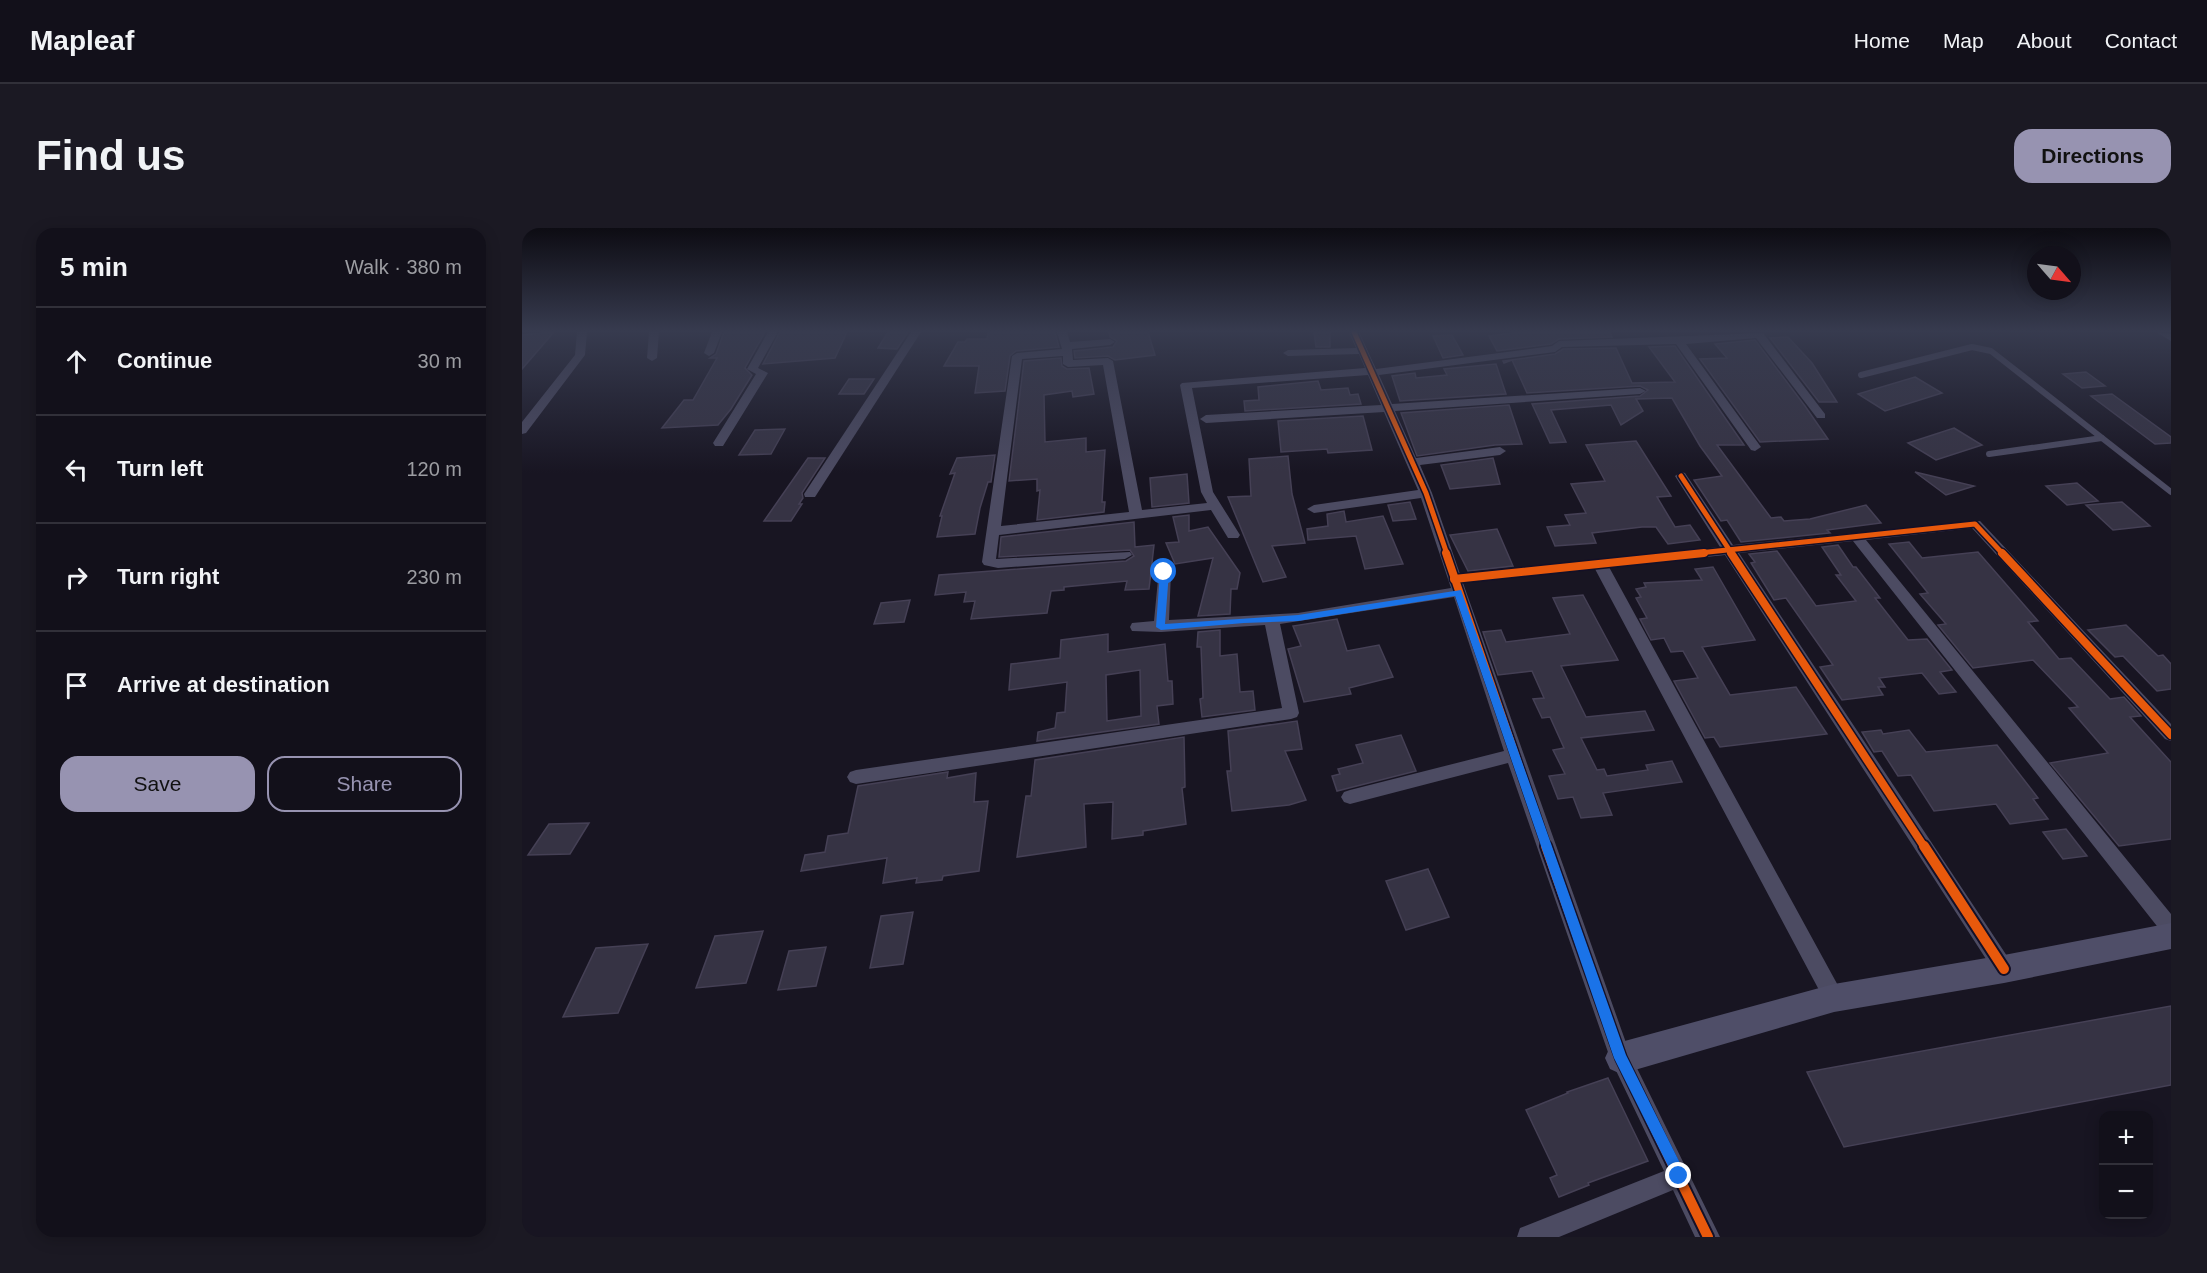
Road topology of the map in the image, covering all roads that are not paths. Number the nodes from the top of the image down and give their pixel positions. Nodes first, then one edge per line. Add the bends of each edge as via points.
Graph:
1 (561, 379) edge
2 (758, 379) edge
3 (885, 379) edge
4 (1014, 379) edge
5 (1111, 379) edge
6 (1271, 379) edge
7 (1375, 379) edge
8 (1706, 379) edge
9 (1793, 379) edge
10 (2027, 379) edge
11 (1640, 391) dead end
12 (1388, 408) junction
13 (1821, 416) dead end
14 (1206, 419) dead end
15 (522, 430) edge
16 (2102, 438) junction
17 (719, 443) dead end
18 (1755, 447) dead end
19 (1500, 451) dead end
20 (1989, 454) dead end
21 (1412, 462) junction
22 (1681, 476) dead end
23 (1426, 492) junction
24 (2171, 492) edge
25 (810, 494) dead end
26 (1214, 506) junction
27 (1314, 509) dead end
28 (1136, 516) junction
29 (994, 531) junction
30 (1233, 535) dead end
31 (1856, 536) junction
32 (1730, 550) junction
33 (1125, 555) dead end
34 (1600, 564) junction
35 (1164, 572) dead end
36 (1456, 586) junction
37 (1271, 619) junction
38 (1137, 627) dead end
39 (1161, 627) junction
40 (2171, 735) edge
41 (1514, 755) junction
42 (856, 777) dead end
43 (1350, 796) dead end
44 (2171, 929) edge
45 (2171, 936) edge
46 (2004, 969) junction
47 (1834, 998) junction
48 (1621, 1058) junction
49 (1679, 1176) junction
50 (1529, 1237) edge
51 (1708, 1237) edge

1 - 15 street
2 - 17 street
3 - 25 street
4 - 29 street
5 - 28 street
6 - 26 street via 1186,385
7 - 12 street
8 - 18 street
9 - 13 street
10 - 16 lane
11 - 12 street via 1537,394
12 - 14 street
12 - 21 street
16 - 20 lane
16 - 24 lane
19 - 21 street
21 - 23 street
22 - 32 street
23 - 27 street
23 - 36 street
26 - 28 street
26 - 30 street
28 - 29 street
29 - 33 street via 989,562 992,564
31 - 32 street
31 - 40 street via 1975,524
31 - 44 street
32 - 34 street
32 - 46 street
34 - 36 street
34 - 47 street
35 - 39 street
36 - 37 street via 1298,618
36 - 41 street
37 - 39 street
37 - 42 street via 1291,713
38 - 39 street
41 - 43 street
41 - 48 street
45 - 46 street
46 - 47 street
47 - 48 street
48 - 49 street
49 - 50 street
49 - 51 street

